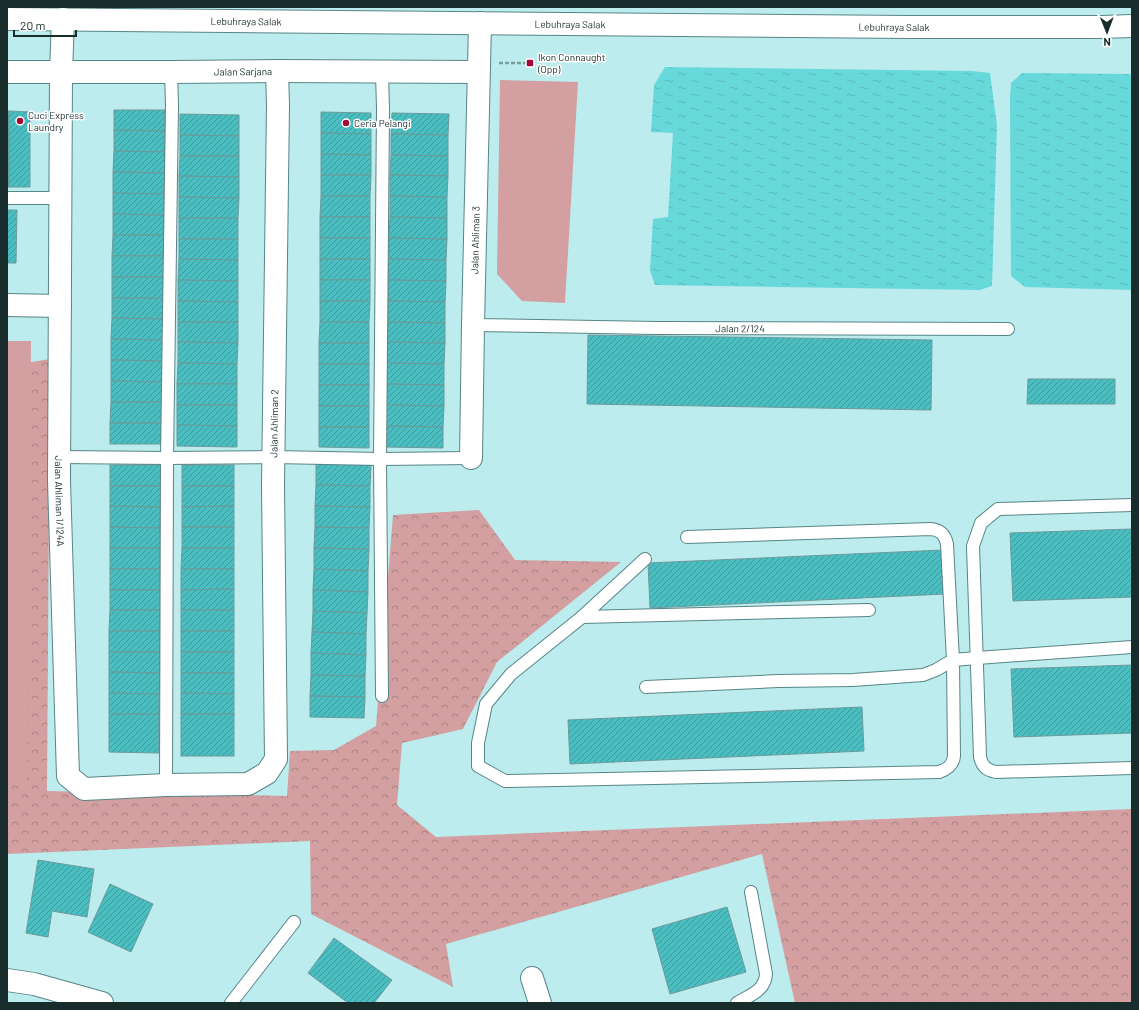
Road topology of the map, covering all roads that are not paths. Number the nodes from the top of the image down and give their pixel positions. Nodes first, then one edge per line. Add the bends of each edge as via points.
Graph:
1 (7, 19) edge
2 (63, 19) junction
3 (480, 23) junction
4 (1132, 26) edge
5 (478, 68) junction
6 (277, 71) junction
7 (7, 72) edge
8 (62, 72) junction
9 (171, 72) junction
10 (382, 72) junction
11 (7, 198) edge
12 (61, 198) junction
13 (7, 306) edge
14 (60, 306) junction
15 (473, 325) junction
16 (1008, 329) dead end
17 (59, 457) junction
18 (273, 457) junction
19 (167, 458) junction
20 (471, 458) joint
21 (380, 459) junction
22 (1132, 505) edge
23 (687, 537) dead end
24 (645, 559) dead end
25 (869, 610) dead end
26 (582, 617) junction
27 (1132, 647) edge
28 (977, 658) junction
29 (953, 660) junction
30 (646, 687) dead end
31 (382, 696) dead end
32 (1132, 768) edge
33 (268, 773) joint
34 (166, 785) junction
35 (751, 892) dead end
36 (294, 922) dead end
37 (532, 978) dead end
38 (7, 980) edge
39 (102, 1003) edge
40 (231, 1003) edge
41 (540, 1003) edge
42 (737, 1003) edge

1 - 2 main road, Lebuhraya Salak
2 - 3 main road, Lebuhraya Salak
2 - 8 main road, Jalan Ahliman 1/124A
3 - 4 main road, Lebuhraya Salak via 908,27
3 - 5 main road, Jalan Ahliman 3
5 - 10 main road, Jalan Sarjana
5 - 15 main road, Jalan Ahliman 3
6 - 9 main road, Jalan Sarjana
6 - 10 main road, Jalan Sarjana
6 - 18 main road, Jalan Ahliman 2
7 - 8 main road, Jalan Sarjana
8 - 9 main road, Jalan Sarjana
8 - 12 main road, Jalan Ahliman 1/124A
9 - 19 lane
10 - 21 lane
11 - 12 lane
12 - 14 main road, Jalan Ahliman 1/124A
13 - 14 main road
14 - 17 main road, Jalan Ahliman 1/124A
15 - 16 lane, Jalan 2/124
15 - 20 main road, Jalan Ahliman 3
17 - 19 lane
17 - 34 main road, Jalan Ahliman 1/124A via 68,776 84,789
18 - 19 lane
18 - 21 lane
18 - 33 main road, Jalan Ahliman 2 via 276,758
19 - 34 lane
20 - 21 lane
21 - 31 lane
22 - 28 lane via 998,509 981,523 973,546
23 - 29 lane via 938,530 946,538 947,544
24 - 26 lane
25 - 26 lane
26 - 29 lane via 511,674 486,704 478,743 478,766 505,781 939,772 950,767 954,756
27 - 28 lane
28 - 29 lane
28 - 32 lane via 980,757 985,768 996,772
29 - 30 lane via 923,675
33 - 34 main road, Jalan Ahliman 1/124A via 248,784
35 - 42 lane via 766,980 759,990
36 - 40 lane
37 - 41 main road
38 - 39 main road via 34,984

